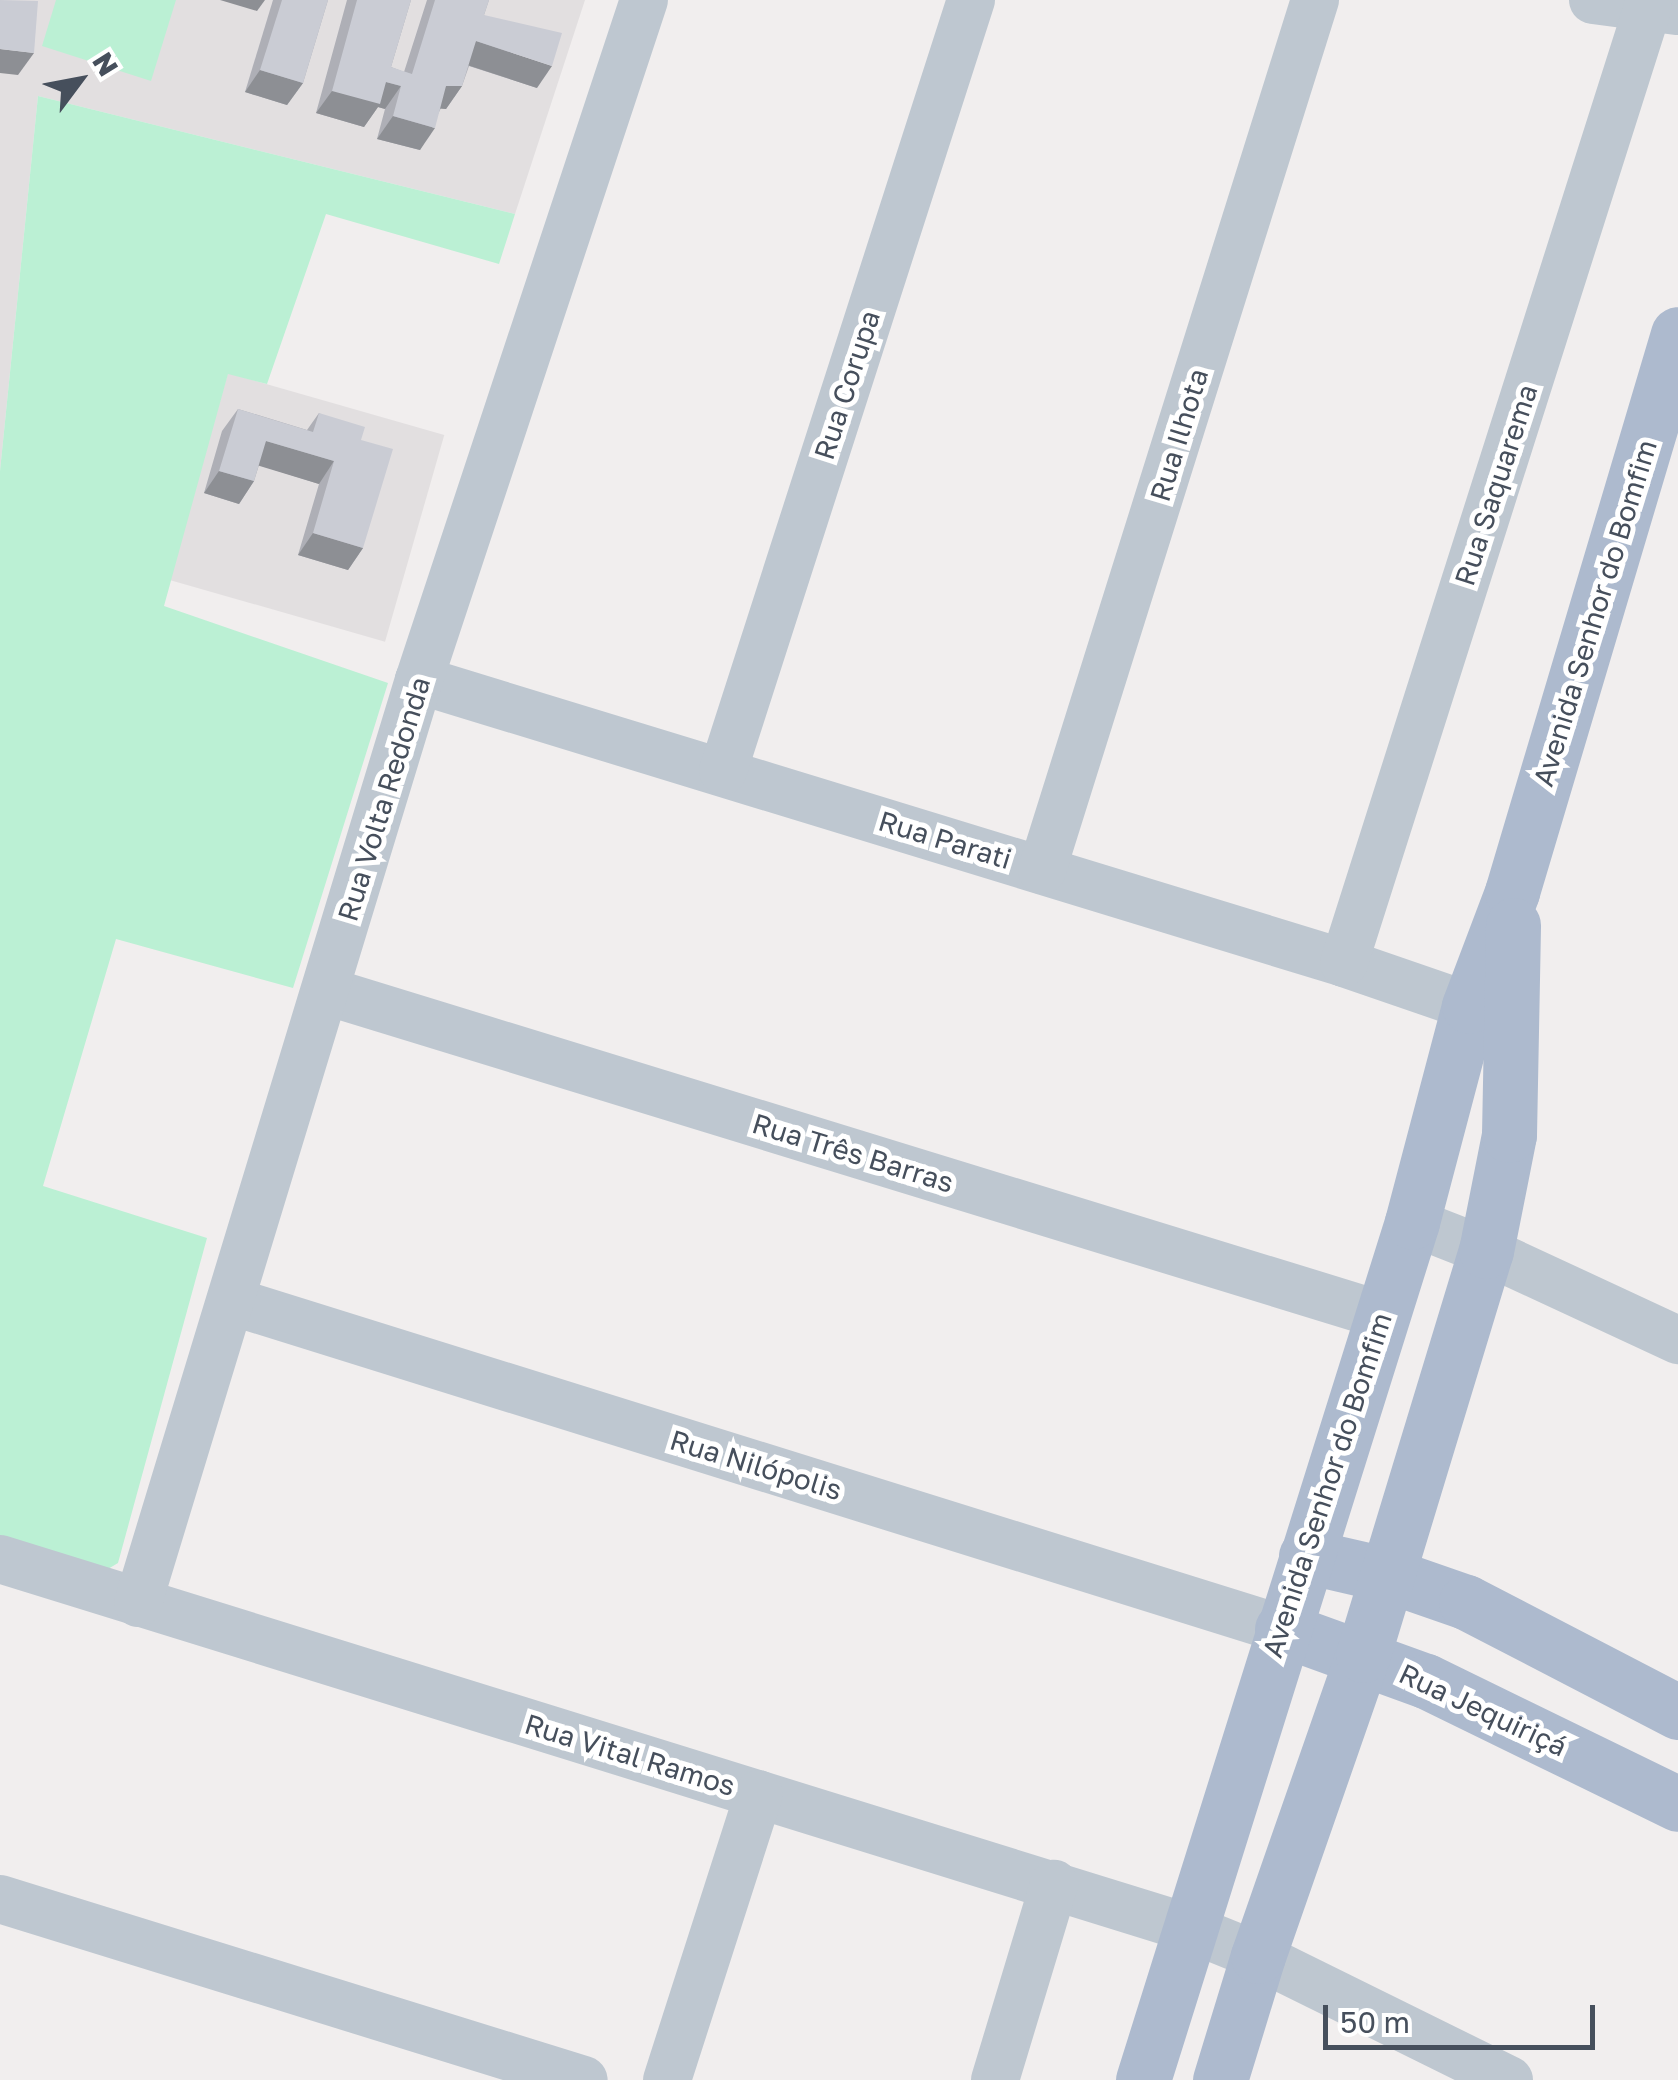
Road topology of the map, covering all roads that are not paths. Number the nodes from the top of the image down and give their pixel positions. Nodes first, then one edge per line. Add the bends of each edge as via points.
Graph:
1 (644, 0) edge
2 (971, 0) edge
3 (1315, 0) edge
4 (1593, 0) edge
5 (1663, 9) edge
6 (1678, 334) edge
7 (419, 680) junction
8 (723, 771) junction
9 (1042, 870) junction
10 (1512, 892) junction
11 (1344, 962) junction
12 (326, 991) junction
13 (1470, 1006) junction
14 (1412, 1222) junction
15 (1486, 1251) junction
16 (231, 1301) junction
17 (1381, 1315) junction
18 (1678, 1340) edge
19 (1306, 1556) junction
20 (0, 1559) edge
21 (1388, 1575) junction
22 (138, 1603) junction
23 (1282, 1629) junction
24 (1363, 1655) junction
25 (1678, 1712) edge
26 (760, 1794) junction
27 (1678, 1804) edge
28 (1054, 1884) junction
29 (0, 1899) edge
30 (1189, 1928) junction
31 (1258, 1956) junction
32 (584, 2080) edge
33 (667, 2080) edge
34 (996, 2080) edge
35 (1143, 2080) edge
36 (1220, 2080) edge
37 (1508, 2080) edge

1 - 7 street, Rua Volta Redonda
2 - 8 street, Rua Corupa
3 - 9 street, Rua Ilhota
4 - 5 street
5 - 11 street, Rua Saquarema
6 - 10 main road, Avenida Senhor do Bomfim
7 - 8 street, Rua Parati
7 - 12 street, Rua Volta Redonda
8 - 9 street, Rua Parati
9 - 11 street, Rua Parati
10 - 13 main road, Avenida Senhor do Bomfim
10 - 15 main road, Avenida Senhor do Bomfim via 1508,1135
11 - 13 street, Rua Parati
12 - 16 street, Rua Volta Redonda
12 - 17 street, Rua Três Barras
13 - 14 main road, Avenida Senhor do Bomfim
14 - 15 street
14 - 17 main road, Avenida Senhor do Bomfim
15 - 18 street
15 - 21 main road, Avenida Senhor do Bomfim
16 - 22 street, Rua Volta Redonda
16 - 23 street, Rua Nilópolis
17 - 19 main road, Avenida Senhor do Bomfim
19 - 21 main road
19 - 23 main road, Avenida Senhor do Bomfim
20 - 22 street, Rua Vital Ramos
21 - 24 main road, Avenida Senhor do Bomfim
21 - 25 main road via 1466,1602
22 - 26 street, Rua Vital Ramos
23 - 24 main road, Rua Jequiriçá
23 - 30 main road, Avenida Senhor do Bomfim
24 - 27 main road, Rua Jequiriçá
24 - 31 main road, Avenida Senhor do Bomfim
26 - 28 street, Rua Vital Ramos
26 - 33 street
28 - 30 street, Rua Vital Ramos
28 - 34 street
29 - 32 street
30 - 31 street, Rua Vital Ramos
30 - 35 main road, Avenida Senhor do Bomfim
31 - 36 main road, Avenida Senhor do Bomfim
31 - 37 street, Rua Vital Ramos

